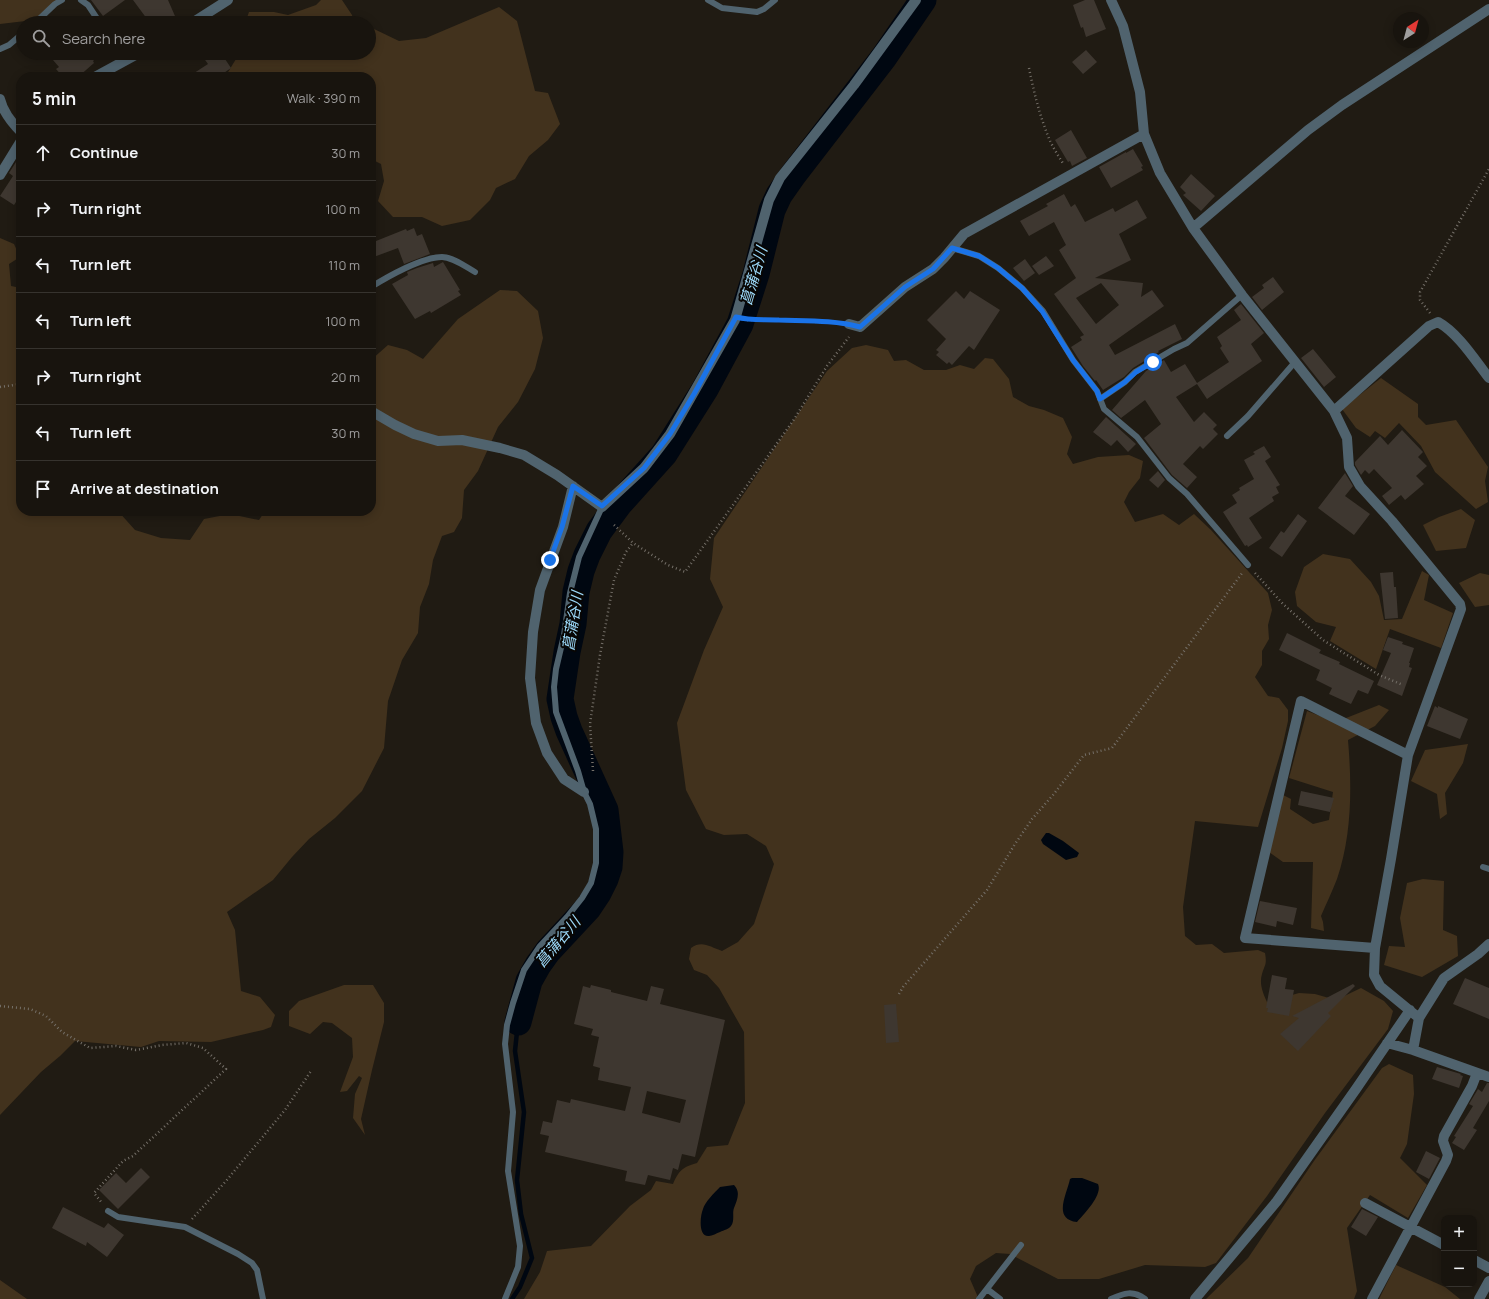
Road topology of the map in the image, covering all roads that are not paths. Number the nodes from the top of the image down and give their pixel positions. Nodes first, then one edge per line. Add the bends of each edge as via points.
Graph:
1 (62, 0) edge
2 (81, 0) edge
3 (228, 0) edge
4 (708, 0) edge
5 (775, 0) edge
6 (916, 0) edge
7 (1111, 0) edge
8 (1489, 9) edge
9 (42, 16) edge
10 (95, 16) edge
11 (203, 16) edge
12 (16, 40) edge
13 (0, 49) edge
14 (119, 60) edge
15 (101, 72) edge
16 (0, 99) edge
17 (16, 127) edge
18 (1144, 134) junction
19 (16, 149) edge
20 (0, 175) edge
21 (1193, 228) junction
22 (952, 248) junction
23 (475, 272) dead end
24 (376, 284) edge
25 (1242, 295) junction
26 (849, 324) road end
27 (1295, 362) junction
28 (1489, 378) edge
29 (1100, 399) junction
30 (1334, 411) junction
31 (376, 414) edge
32 (1226, 436) dead end
33 (573, 486) junction
34 (602, 506) junction
35 (1248, 565) road end
36 (1408, 755) junction
37 (584, 792) junction
38 (1489, 944) edge
39 (1375, 948) junction
40 (1410, 1010) junction
41 (1419, 1018) junction
42 (1387, 1042) junction
43 (1413, 1050) junction
44 (1477, 1073) junction
45 (1489, 1077) edge
46 (1365, 1203) dead end
47 (108, 1211) road end
48 (1409, 1228) junction
49 (1441, 1244) edge
50 (1021, 1245) dead end
51 (1477, 1262) edge
52 (1489, 1268) edge
53 (1489, 1281) edge
54 (987, 1289) junction
55 (263, 1299) edge
56 (506, 1299) edge
57 (979, 1299) edge
58 (1000, 1299) edge
59 (1111, 1299) edge
60 (1145, 1299) edge
61 (1194, 1299) edge
62 (1372, 1299) edge
63 (1479, 1299) edge

1 - 9 lane
2 - 10 lane
3 - 11 street
4 - 5 lane via 722,8 757,12
6 - 34 street via 854,85 780,178 767,206 736,317 670,434 644,468
7 - 18 street via 1122,26 1140,92
8 - 21 street via 1308,130
12 - 13 lane
14 - 15 street
16 - 17 street via 2,108
18 - 21 street via 1160,173
18 - 22 street via 964,234
19 - 20 street
21 - 25 street
22 - 26 street via 933,269 905,287 860,327
22 - 29 lane via 979,256 1022,288 1042,311
23 - 24 lane via 450,258 442,257 425,260
25 - 27 street
25 - 29 lane via 1187,344 1136,372
27 - 30 street
27 - 32 lane via 1248,416
28 - 30 street via 1455,335 1438,322 1429,326
29 - 35 lane via 1104,409 1137,437 1169,478 1187,494
30 - 36 street via 1347,438 1349,467 1360,486 1460,604 1461,609
31 - 33 street via 414,434 438,441 462,440 524,455
33 - 34 street
33 - 37 street via 540,590 533,632 530,678 536,723 547,753 564,779
34 - 37 lane via 579,557 570,593 554,687 556,712
36 - 39 street
36 - 39 street via 1301,701 1245,938
37 - 56 lane via 590,804 596,829 596,863 591,883 567,918 540,946 524,970 507,1025 505,1044 513,1112 508,1171 520,1246 518,1267
38 - 41 street via 1444,978
39 - 40 street via 1374,975 1380,986
40 - 41 street
40 - 42 street
41 - 43 street
42 - 43 street
42 - 61 street via 1277,1201
43 - 44 street
44 - 45 street
44 - 48 street via 1444,1136 1443,1141 1448,1155 1446,1160
46 - 48 street
47 - 55 lane via 118,1217 185,1227 218,1243 252,1263 257,1270
48 - 49 street
48 - 62 street
50 - 54 lane
51 - 52 street
53 - 63 street
54 - 57 lane
54 - 58 lane
59 - 60 lane via 1127,1293 1134,1293

